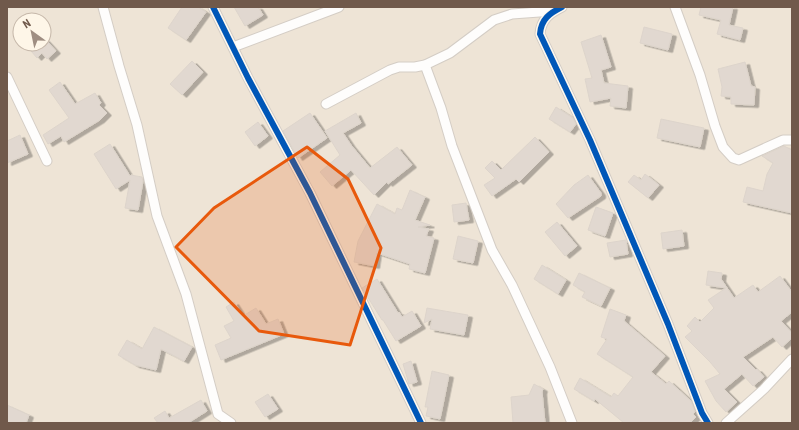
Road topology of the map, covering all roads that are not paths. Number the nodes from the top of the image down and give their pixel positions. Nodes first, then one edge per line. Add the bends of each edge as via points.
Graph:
1 (104, 7) edge
2 (214, 7) edge
3 (339, 7) edge
4 (562, 7) edge
5 (675, 7) edge
6 (553, 11) junction
7 (233, 47) junction
8 (425, 65) junction
9 (7, 78) edge
10 (326, 104) dead end
11 (792, 140) edge
12 (47, 161) dead end
13 (792, 359) edge
14 (231, 423) edge
15 (421, 423) edge
16 (572, 423) edge
17 (708, 423) edge
18 (726, 423) edge

1 - 14 street via 137,125 157,216 186,294 218,414
2 - 7 street
3 - 7 street
4 - 6 street
5 - 11 street via 723,147 733,158 739,160 783,140
6 - 8 street via 512,14 494,20 450,53
6 - 17 street via 541,24 540,34 590,140
7 - 15 street via 310,193
8 - 10 street via 390,70
8 - 16 street via 452,146 492,250 512,285 550,367
9 - 12 street
13 - 18 street via 764,389

